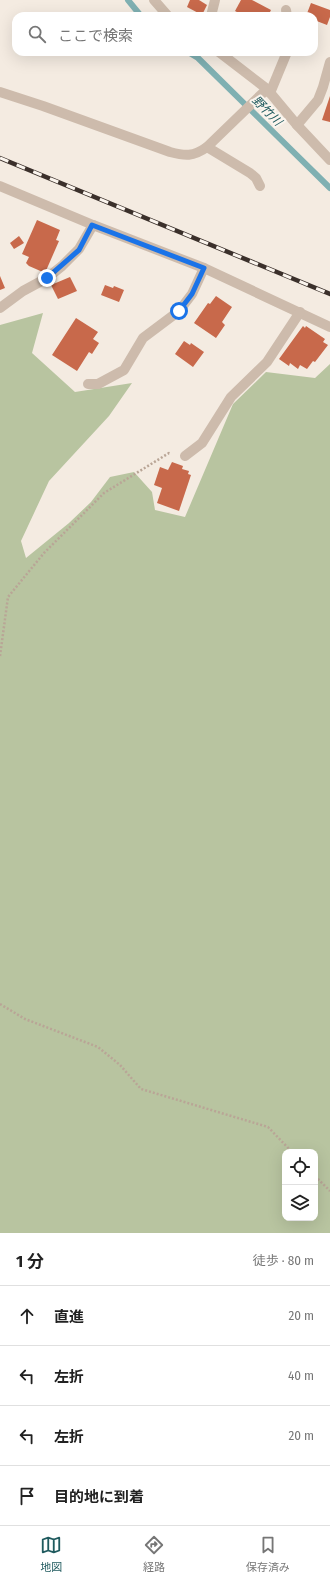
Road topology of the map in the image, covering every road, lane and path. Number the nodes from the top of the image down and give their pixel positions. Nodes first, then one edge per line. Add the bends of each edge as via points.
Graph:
1 (154, 0) edge
2 (215, 0) edge
3 (164, 12) edge
4 (212, 12) edge
5 (224, 56) edge
6 (285, 56) edge
7 (330, 62) edge
8 (326, 88) edge
9 (269, 91) junction
10 (0, 92) edge
11 (297, 125) junction
12 (207, 147) junction
13 (330, 160) edge
14 (0, 186) edge
15 (260, 186) dead end
16 (92, 225) junction
17 (204, 268) junction
18 (0, 308) edge
19 (300, 312) junction
20 (330, 327) edge
21 (88, 384) dead end
22 (185, 456) joint
23 (0, 656) edge
24 (0, 1004) edge
25 (289, 1149) edge
26 (318, 1179) edge
27 (330, 1191) edge

1 - 3 street
2 - 4 street
5 - 9 street
6 - 9 street
7 - 8 street
8 - 11 street
9 - 11 street
9 - 12 street
10 - 12 street via 170,152 186,156
11 - 13 street
12 - 15 street via 250,173
14 - 16 street
16 - 17 street
16 - 18 street via 79,250 62,266
17 - 19 street
17 - 21 street via 192,294 179,311 143,338 124,370 98,384
19 - 20 street
19 - 22 street via 267,362 232,397 202,443
22 - 23 path via 169,453 104,494 44,553 8,597
24 - 25 path via 26,1019 98,1047 120,1065 140,1089 268,1127
26 - 27 path

